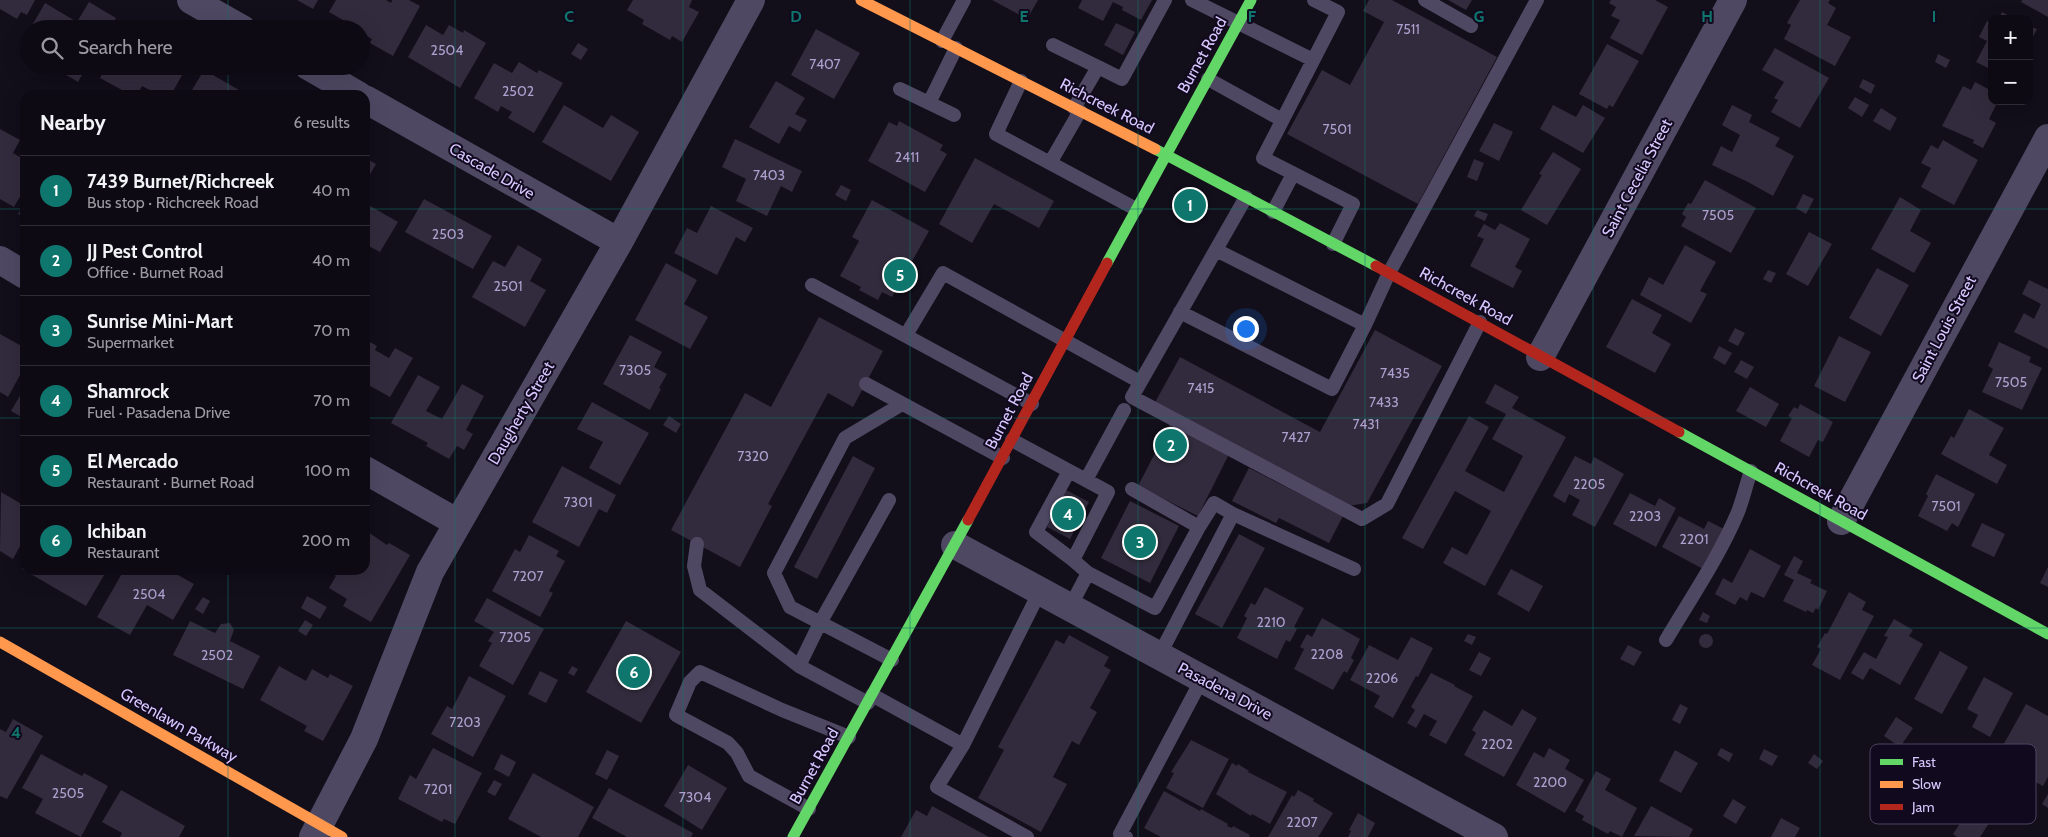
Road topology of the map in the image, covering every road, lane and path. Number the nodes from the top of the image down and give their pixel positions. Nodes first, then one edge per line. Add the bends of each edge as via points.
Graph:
1 (191, 0) edge
2 (750, 0) edge
3 (861, 0) edge
4 (964, 0) edge
5 (1165, 0) edge
6 (1192, 0) edge
7 (1251, 0) edge
8 (1314, 0) edge
9 (1425, 0) edge
10 (1537, 0) edge
11 (1733, 0) edge
12 (226, 20) edge
13 (1238, 24) junction
14 (1471, 26) dead end
15 (942, 41) junction
16 (1053, 45) dead end
17 (956, 48) junction
18 (1313, 60) junction
19 (1098, 67) junction
20 (324, 75) edge
21 (1208, 79) junction
22 (1021, 81) junction
23 (900, 89) dead end
24 (349, 90) edge
25 (370, 102) edge
26 (929, 103) junction
27 (1077, 109) junction
28 (954, 115) dead end
29 (1282, 120) junction
30 (2048, 138) edge
31 (1166, 154) junction
32 (1050, 162) junction
33 (1293, 174) junction
34 (1246, 197) junction
35 (1136, 209) junction
36 (1273, 212) junction
37 (619, 242) junction
38 (1333, 244) junction
39 (1216, 250) junction
40 (0, 260) edge
41 (20, 272) edge
42 (1389, 273) junction
43 (812, 285) dead end
44 (1180, 312) junction
45 (1480, 322) junction
46 (1365, 325) junction
47 (906, 335) junction
48 (1066, 341) junction
49 (1540, 356) junction
50 (1140, 382) junction
51 (866, 384) dead end
52 (902, 404) junction
53 (1032, 404) junction
54 (1124, 410) dead end
55 (1012, 440) junction
56 (1003, 458) junction
57 (1069, 471) junction
58 (1751, 471) junction
59 (370, 473) edge
60 (1086, 480) junction
61 (1132, 489) dead end
62 (889, 500) dead end
63 (1233, 514) junction
64 (1841, 521) junction
65 (458, 523) junction
66 (1199, 527) junction
67 (697, 544) dead end
68 (955, 545) junction
69 (1073, 560) junction
70 (1354, 568) dead end
71 (1088, 573) junction
72 (1040, 591) junction
73 (1070, 607) junction
74 (820, 623) junction
75 (2048, 634) edge
76 (1666, 640) dead end
77 (0, 642) edge
78 (1159, 656) junction
79 (892, 660) junction
80 (799, 666) junction
81 (1202, 679) junction
82 (870, 699) junction
83 (849, 737) junction
84 (962, 745) junction
85 (809, 809) junction
86 (325, 833) edge
87 (793, 837) edge
88 (1027, 837) edge
89 (1126, 837) edge
90 (1494, 837) edge

1 - 12 street
2 - 37 street, Daugherty Street
3 - 15 street, Richcreek Road
4 - 15 lane
5 - 19 lane via 1122,80
6 - 13 lane
7 - 13 street, Burnet Road
8 - 18 lane via 1338,12
9 - 14 lane
10 - 42 lane
11 - 49 street, Saint Cecelia Street
13 - 18 lane
13 - 21 street, Burnet Road
15 - 17 street, Richcreek Road
16 - 19 lane
17 - 22 street, Richcreek Road
17 - 26 lane
18 - 29 lane
19 - 27 lane
20 - 24 street
21 - 29 lane
21 - 31 street, Burnet Road
22 - 27 street, Richcreek Road
22 - 32 lane via 996,134
23 - 26 lane
25 - 37 street, Cascade Drive
26 - 28 lane
27 - 31 street, Richcreek Road
27 - 32 lane
29 - 33 lane via 1263,158
30 - 64 street, Saint Louis Street
31 - 34 street, Richcreek Road
31 - 35 street, Burnet Road
32 - 35 lane
33 - 36 lane
33 - 38 lane via 1353,204
34 - 36 street, Richcreek Road
34 - 39 lane
35 - 48 street, Burnet Road
36 - 38 street, Richcreek Road
37 - 65 street, Daugherty Street
38 - 42 street, Richcreek Road
39 - 44 lane
39 - 46 lane
40 - 41 street
42 - 45 street, Richcreek Road
42 - 46 lane
43 - 47 lane
44 - 46 lane via 1332,390
44 - 50 lane
45 - 49 street, Richcreek Road
45 - 50 lane via 1387,504 1362,519 1132,396
47 - 48 lane via 942,273
47 - 53 lane
48 - 50 lane
48 - 53 street, Burnet Road
49 - 58 street, Richcreek Road
51 - 52 lane
52 - 56 lane
52 - 74 lane via 845,438 774,573 790,606
53 - 55 street, Burnet Road
54 - 60 lane
55 - 56 street, Burnet Road
55 - 57 lane
56 - 68 street, Burnet Road
57 - 60 lane
57 - 69 lane via 1036,532
58 - 64 street, Richcreek Road
58 - 76 lane via 1727,535
59 - 65 street
60 - 69 lane via 1108,492
61 - 66 lane
62 - 74 lane
63 - 66 lane via 1214,504
63 - 70 lane
63 - 78 lane
64 - 75 street, Richcreek Road
65 - 86 street, Daugherty Street via 430,572
66 - 71 lane via 1155,608
67 - 80 lane via 694,566 700,590
68 - 72 street, Pasadena Drive
68 - 79 street, Burnet Road
69 - 71 lane
71 - 73 lane
72 - 73 street, Pasadena Drive
72 - 84 lane
73 - 78 street, Pasadena Drive
74 - 79 lane
74 - 80 lane
77 - 86 street, Greenlawn Parkway
78 - 81 street, Pasadena Drive
79 - 82 street, Burnet Road
80 - 82 lane
81 - 89 lane via 1120,834
81 - 90 street, Pasadena Drive
82 - 83 street, Burnet Road
82 - 84 lane
83 - 85 street, Burnet Road
83 - 85 lane via 700,672 690,682 676,715 728,742 750,776
84 - 88 lane via 937,787
85 - 87 street, Burnet Road

